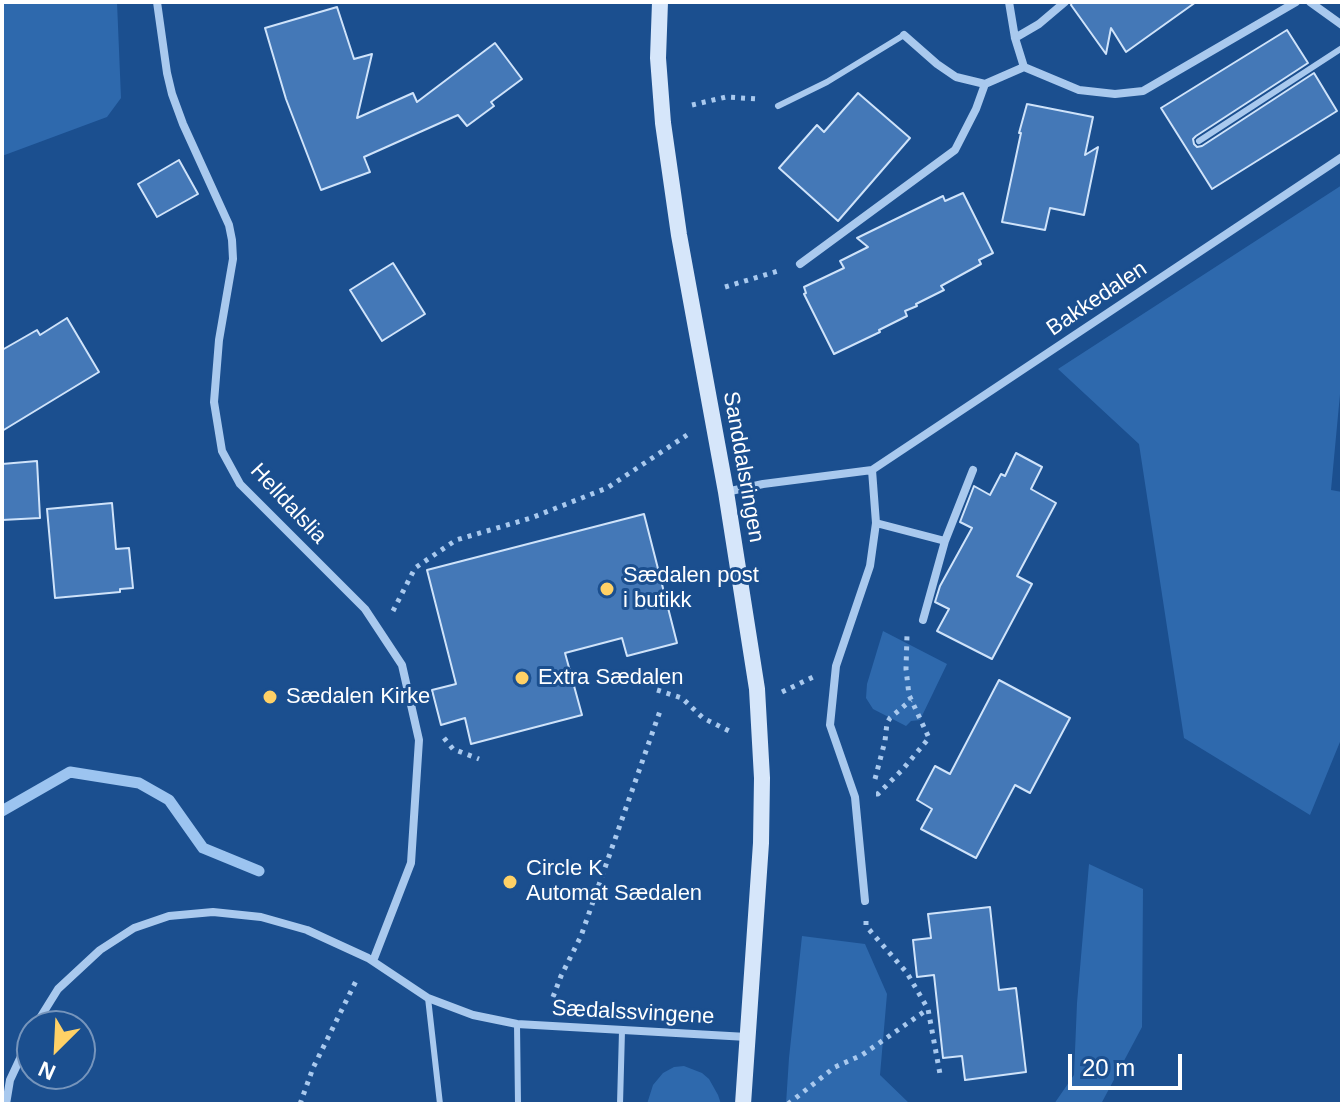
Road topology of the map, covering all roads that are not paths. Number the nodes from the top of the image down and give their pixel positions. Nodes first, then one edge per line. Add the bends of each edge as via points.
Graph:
1 (157, 2) edge
2 (660, 2) edge
3 (1009, 2) edge
4 (1065, 2) edge
5 (1296, 2) edge
6 (1310, 2) edge
7 (1342, 25) edge
8 (904, 35) joint
9 (1015, 38) junction
10 (1342, 48) edge
11 (1024, 67) junction
12 (985, 84) junction
13 (782, 104) road end
14 (1199, 141) dead end
15 (1342, 157) edge
16 (800, 264) road end
17 (872, 470) junction
18 (973, 470) dead end
19 (726, 492) junction
20 (876, 523) junction
21 (945, 541) junction
22 (923, 620) dead end
23 (865, 901) road end
24 (370, 960) junction
25 (428, 998) junction
26 (45, 1010) edge
27 (517, 1024) junction
28 (622, 1031) junction
29 (747, 1037) junction
30 (16, 1067) edge
31 (6, 1104) edge
32 (440, 1104) edge
33 (518, 1104) edge
34 (620, 1104) edge
35 (743, 1104) edge

1 - 24 street, Helldalslia via 172,94 232,240 214,402 222,451 240,484 365,609 402,665 419,740 411,863
2 - 19 main road, Sanddalsringen via 663,123
3 - 9 street
4 - 9 street
5 - 11 street via 1143,91 1079,90
6 - 7 street
8 - 12 street via 956,77
8 - 13 lane
9 - 11 street
10 - 14 lane
11 - 12 street
12 - 16 street via 955,150
15 - 17 street, Bakkedalen
17 - 19 street, Bakkedalen
17 - 20 street
18 - 21 street
19 - 29 main road, Sanddalsringen via 757,689 762,778
20 - 21 street
20 - 23 street via 870,566 836,666 830,725 855,797
21 - 22 street
24 - 25 street, Sædalssvingene
24 - 26 street, Sædalssvingene via 307,930 261,917 213,912 169,916 134,928 100,950 58,989
25 - 27 street, Sædalssvingene
25 - 32 lane
27 - 28 street, Sædalssvingene
27 - 33 lane
28 - 29 street, Sædalssvingene
28 - 34 lane
29 - 35 main road, Sanddalsringen
30 - 31 street

